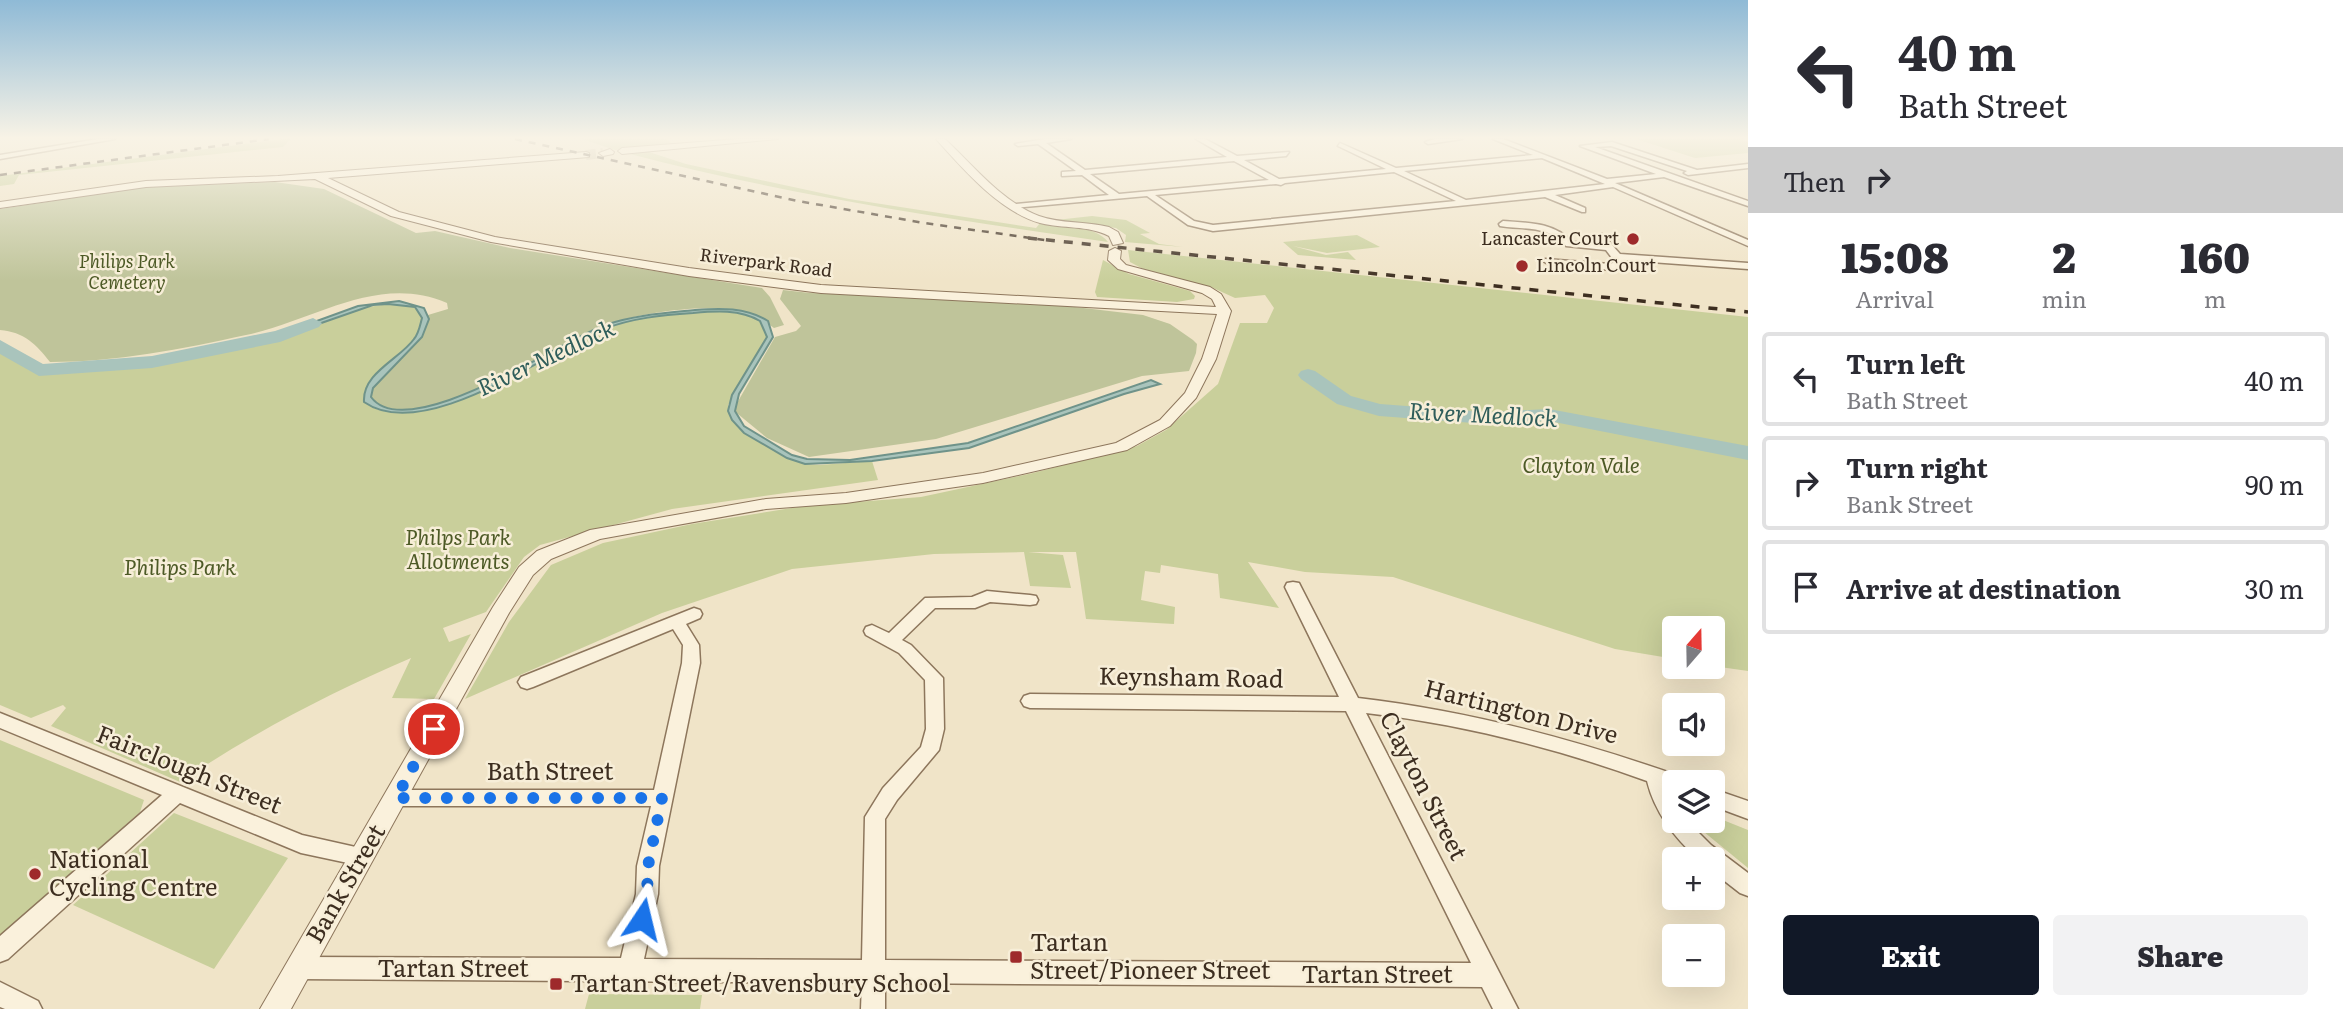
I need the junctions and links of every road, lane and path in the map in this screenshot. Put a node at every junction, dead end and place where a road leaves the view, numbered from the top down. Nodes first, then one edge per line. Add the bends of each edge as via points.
1 (131, 186) edge
2 (337, 186) edge
3 (993, 186) edge
4 (1102, 186) edge
5 (1247, 186) edge
6 (1430, 186) edge
7 (1593, 186) edge
8 (1617, 186) edge
9 (1698, 186) edge
10 (1548, 194) junction
11 (1150, 195) junction
12 (1118, 197) junction
13 (1464, 202) junction
14 (1748, 204) edge
15 (0, 205) edge
16 (1324, 205) dead end
17 (1015, 206) junction
18 (1583, 210) dead end
19 (1262, 211) dead end
20 (1342, 214) junction
21 (1279, 221) junction
22 (1503, 224) dead end
23 (1748, 243) edge
24 (1617, 257) junction
25 (1548, 261) dead end
26 (1748, 266) edge
27 (1225, 312) junction
28 (1293, 587) dead end
29 (1030, 600) dead end
30 (872, 631) dead end
31 (891, 641) junction
32 (527, 682) dead end
33 (1030, 701) dead end
34 (1352, 704) junction
35 (0, 720) edge
36 (1662, 778) edge
37 (177, 794) junction
38 (396, 798) junction
39 (662, 798) junction
40 (1725, 801) edge
41 (1748, 810) edge
42 (1685, 833) edge
43 (362, 857) junction
44 (1748, 886) edge
45 (0, 951) edge
46 (298, 968) junction
47 (630, 971) junction
48 (873, 972) junction
49 (1489, 975) junction
50 (0, 993) edge
51 (30, 1009) edge
52 (275, 1009) edge
53 (873, 1009) edge
54 (1506, 1009) edge

1 - 15 street
2 - 27 street, Riverpark Road via 395,214 466,233 729,278 821,289
3 - 17 street
4 - 12 street
5 - 11 street
6 - 13 street
7 - 10 street
8 - 23 street
9 - 14 street
10 - 13 street
10 - 18 street
11 - 12 street
11 - 21 street via 1201,226
12 - 17 street
13 - 20 street
16 - 20 street
17 - 27 street via 1038,219 1109,231 1117,237 1114,260 1122,267 1206,290
19 - 21 street
20 - 21 street
22 - 24 street via 1603,242
24 - 25 street via 1618,266 1611,267
24 - 26 street
27 - 38 street, Bank Street via 1191,395 1165,423 1121,447 983,478 629,526 554,550 526,570
28 - 34 street, Clayton Street
29 - 31 street via 987,596 975,603 931,601
30 - 31 street
31 - 48 street via 934,678 935,729 930,750 875,817
32 - 39 street via 685,617 691,663
33 - 34 street, Keynsham Road
34 - 36 street, Hartington Drive via 1503,730
34 - 49 street, Clayton Street
35 - 37 street, Fairclough Street
37 - 43 street, Fairclough Street via 301,844
37 - 45 street
38 - 39 street, Bath Street
38 - 43 street, Bank Street
39 - 47 street
40 - 41 street
42 - 44 street
43 - 46 street, Bank Street
46 - 47 street, Tartan Street
46 - 52 street, Bank Street
47 - 48 street, Tartan Street
48 - 49 street, Tartan Street
48 - 53 street
49 - 54 street, Clayton Street
50 - 51 street

